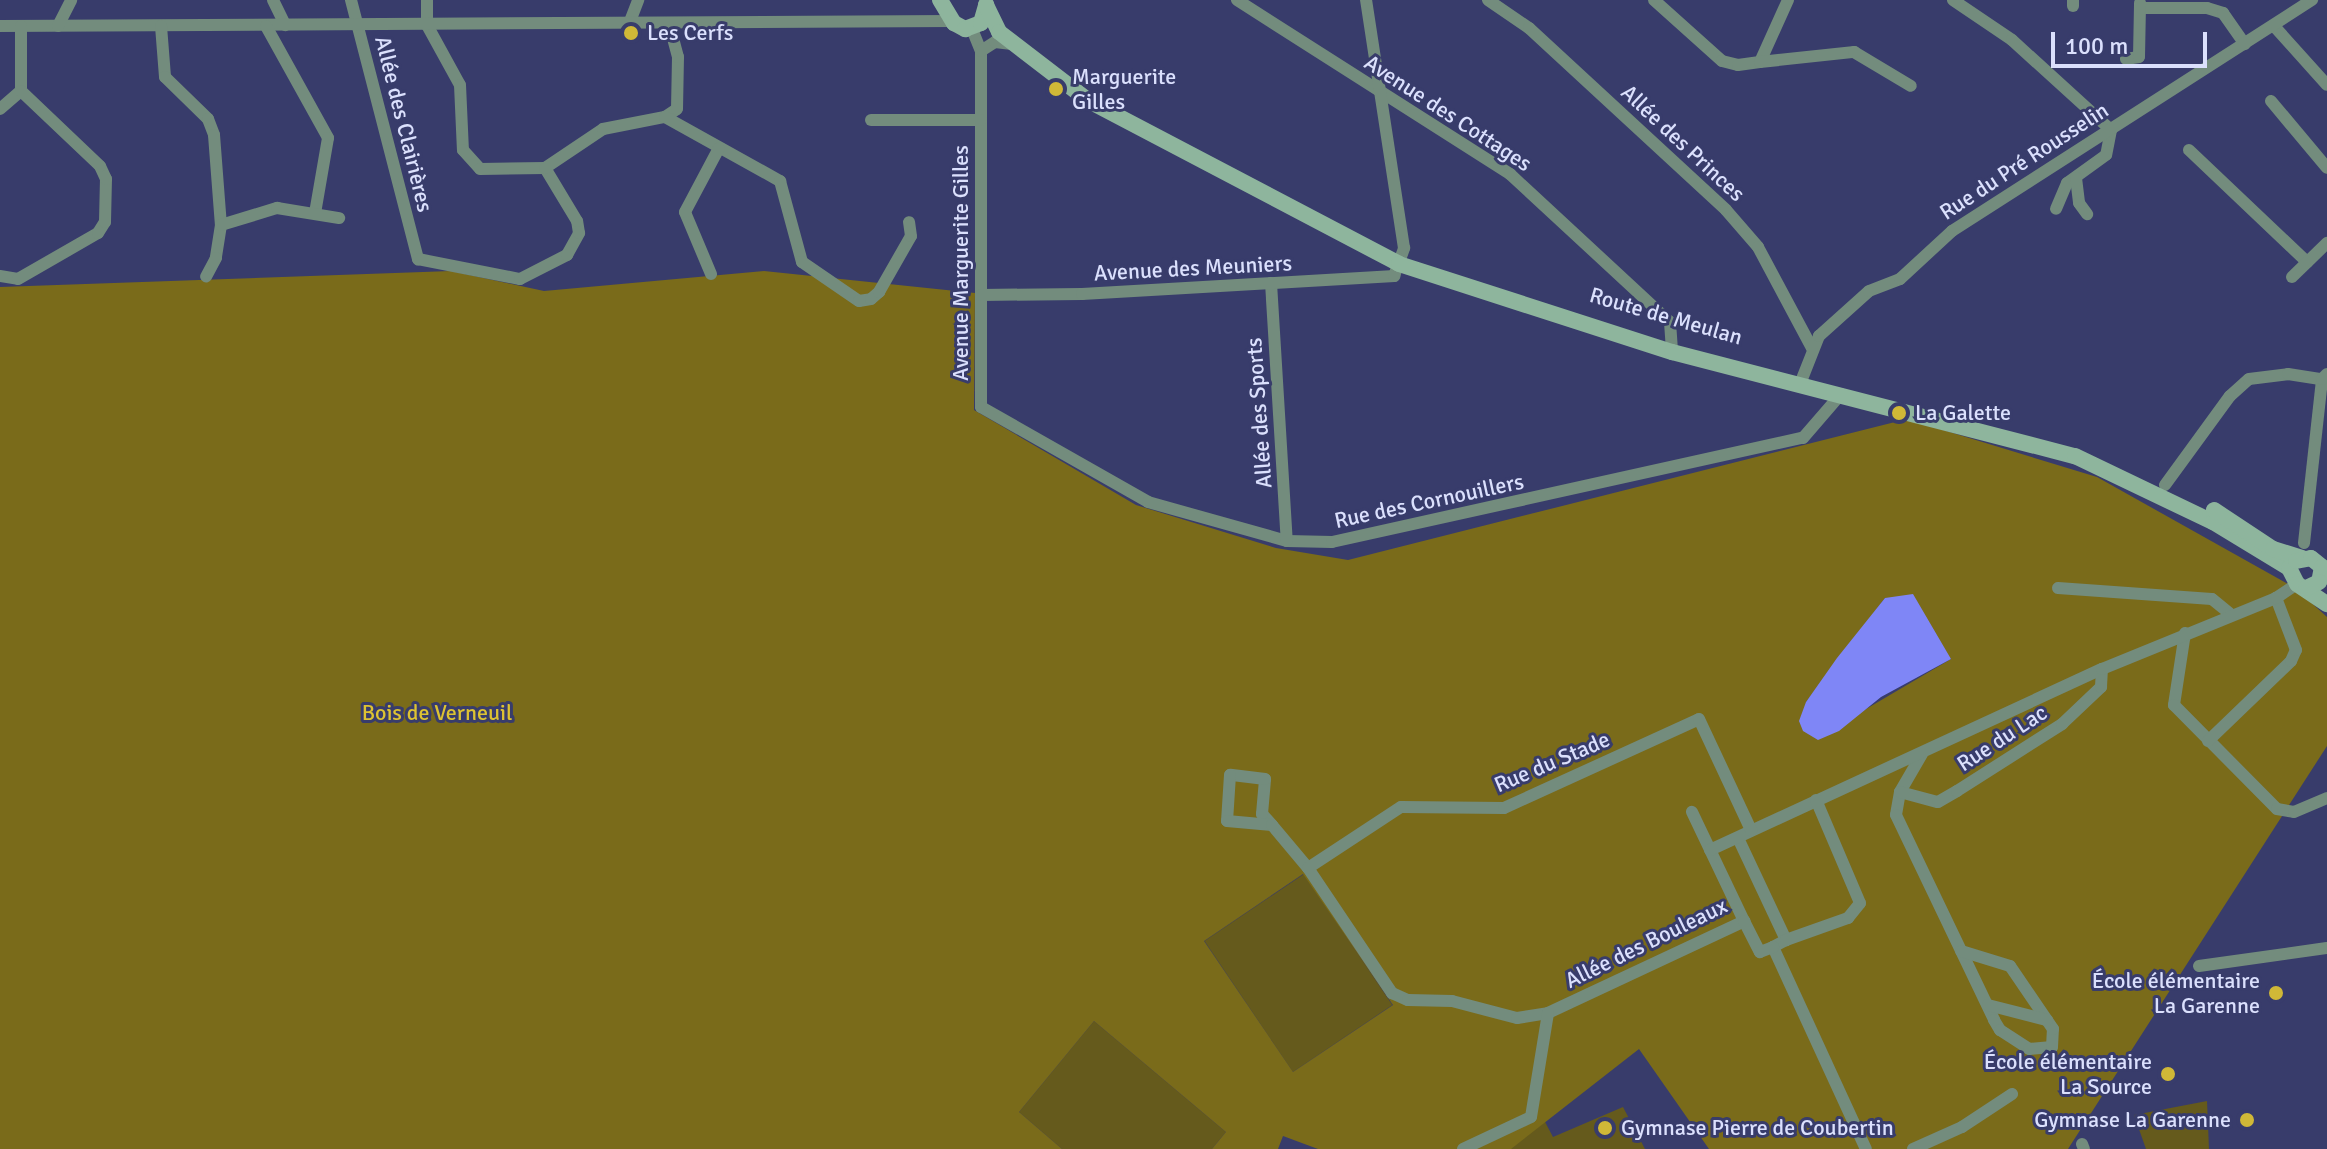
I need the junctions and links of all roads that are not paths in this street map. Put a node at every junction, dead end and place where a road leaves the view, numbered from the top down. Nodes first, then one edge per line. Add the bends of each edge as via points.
1 (71, 0) edge
2 (273, 0) edge
3 (351, 0) edge
4 (427, 0) edge
5 (638, 0) edge
6 (1237, 0) edge
7 (1366, 0) edge
8 (1654, 0) edge
9 (1788, 0) edge
10 (1953, 0) edge
11 (2312, 0) edge
12 (1492, 1) edge
13 (985, 2) edge
14 (2140, 4) edge
15 (2160, 4) edge
16 (948, 9) edge
17 (629, 24) junction
18 (669, 24) junction
19 (285, 25) junction
20 (358, 25) junction
21 (427, 25) junction
22 (0, 26) edge
23 (21, 26) junction
24 (58, 26) junction
25 (161, 26) junction
26 (266, 26) junction
27 (2274, 26) junction
28 (974, 28) junction
29 (999, 32) junction
30 (1012, 44) junction
31 (2245, 44) junction
32 (981, 51) junction
33 (2126, 59) dead end
34 (1760, 62) junction
35 (2324, 76) edge
36 (1911, 86) dead end
37 (21, 91) junction
38 (1380, 91) junction
39 (2271, 101) dead end
40 (0, 109) edge
41 (665, 117) junction
42 (871, 120) dead end
43 (981, 120) junction
44 (2111, 130) junction
45 (719, 148) junction
46 (2189, 150) dead end
47 (545, 168) junction
48 (2327, 168) edge
49 (2076, 178) junction
50 (2056, 209) dead end
51 (315, 213) junction
52 (2087, 214) dead end
53 (339, 218) dead end
54 (909, 222) dead end
55 (221, 225) junction
56 (2327, 243) edge
57 (1400, 260) junction
58 (2307, 262) junction
59 (711, 274) dead end
60 (0, 276) edge
61 (206, 277) dead end
62 (2292, 277) dead end
63 (1271, 283) junction
64 (981, 295) junction
65 (1673, 348) junction
66 (1812, 348) junction
67 (2325, 378) edge
68 (1801, 380) junction
69 (1841, 394) junction
70 (981, 407) joint
71 (2165, 485) junction
72 (1287, 541) junction
73 (2305, 553) junction
74 (2325, 569) edge
75 (2298, 582) junction
76 (2058, 588) dead end
77 (2327, 593) edge
78 (2276, 598) junction
79 (2327, 604) edge
80 (2229, 613) junction
81 (2185, 633) junction
82 (2102, 669) junction
83 (2208, 741) junction
84 (1924, 751) junction
85 (1900, 792) junction
86 (2327, 798) edge
87 (1816, 800) junction
88 (1692, 812) dead end
89 (1272, 825) junction
90 (1751, 830) junction
91 (1738, 838) junction
92 (1710, 850) junction
93 (1308, 868) junction
94 (1744, 921) junction
95 (1786, 940) junction
96 (1773, 947) junction
97 (2327, 948) edge
98 (1961, 951) junction
99 (2199, 966) dead end
100 (1988, 1005) junction
101 (1548, 1013) junction
102 (2047, 1020) junction
103 (2012, 1094) dead end
104 (1463, 1149) edge
105 (1866, 1149) edge
106 (1913, 1149) edge

1 - 24 street
2 - 19 street
3 - 20 street, Allée des Clairières
4 - 21 street
5 - 17 street
6 - 38 street, Avenue des Cottages
7 - 38 street
8 - 34 street via 1722,61
9 - 34 street
10 - 44 street via 2012,40
11 - 27 street, Rue du Pré Rousselin
12 - 66 street, Allée des Princes via 1529,28 1726,210 1758,247
13 - 28 main road via 985,17
13 - 29 main road, Route de Meulan
14 - 15 street
14 - 33 street via 2139,57
15 - 31 street via 2223,13
16 - 18 street
16 - 28 main road
17 - 18 street
17 - 21 street
18 - 41 street via 679,78 677,109
19 - 20 street
19 - 26 street
20 - 21 street
20 - 47 street, Allée des Clairières via 418,259 520,279 567,255 579,233 577,221
21 - 47 street via 460,85 461,140 471,163 480,169
22 - 23 street
23 - 24 street
23 - 37 street
24 - 25 street
25 - 26 street
25 - 55 street via 165,77 208,119 214,135
26 - 51 street via 328,138
27 - 31 street, Rue du Pré Rousselin
27 - 35 street
28 - 29 main road
28 - 32 street, Avenue Marguerite Gilles
29 - 30 main road, Route de Meulan
30 - 32 street via 995,42
30 - 57 main road, Route de Meulan via 1120,110
31 - 44 street, Rue du Pré Rousselin
32 - 43 street, Avenue Marguerite Gilles
34 - 36 street via 1854,52
37 - 40 street
37 - 60 street via 100,166 106,179 105,222 98,233 18,279
38 - 57 street
38 - 65 street, Avenue des Cottages via 1510,174 1664,316 1673,328
39 - 48 street
41 - 45 street
41 - 47 street via 603,129
42 - 43 street, Avenue Marguerite Gilles
43 - 64 street, Avenue Marguerite Gilles
44 - 49 street via 2106,155
44 - 66 street, Rue du Pré Rousselin via 1928,247 1900,279 1869,291 1846,309
45 - 54 street via 780,181 802,262 859,301 879,292 911,236
45 - 59 street via 685,212
46 - 58 street
49 - 50 street via 2067,183
49 - 52 street via 2079,203
51 - 53 street
51 - 55 street via 277,208
55 - 61 street via 216,258
56 - 58 street
57 - 63 street, Avenue des Meuniers via 1394,276
57 - 65 main road, Route de Meulan
58 - 62 street
63 - 64 street, Avenue des Meuniers
63 - 72 street, Allée des Sports
64 - 70 street, Avenue Marguerite Gilles
65 - 68 main road, Route de Meulan
66 - 68 street
67 - 71 street via 2269,374 2241,385
67 - 73 street
68 - 69 main road, Route de Meulan
68 - 71 main road, Route de Meulan via 2075,447
69 - 72 street, Rue des Cornouillers via 1803,438 1375,536
69 - 75 main road, Route de Meulan via 2099,466 2188,508
70 - 72 street, Rue des Cornouillers via 1148,502
71 - 73 main road, Route de Meulan via 2273,549
73 - 74 main road
73 - 75 main road
74 - 75 main road via 2316,585
74 - 77 main road
75 - 78 street
75 - 79 main road, Route de Meulan
76 - 80 street via 2212,599
78 - 80 street
78 - 83 street via 2296,650 2291,661
80 - 81 street
81 - 82 street
81 - 83 street via 2174,705
82 - 84 street
82 - 85 street, Rue du Lac via 2101,687 2062,724 1948,797 1918,800
83 - 86 street via 2277,809 2294,812
84 - 85 street
84 - 87 street
85 - 98 street via 1896,815
87 - 90 street
87 - 95 street via 1860,903 1848,918
88 - 92 street, Allée des Bouleaux
89 - 89 street via 1227,821 1230,775 1265,779 1262,814
89 - 93 street
90 - 91 street
90 - 93 street, Rue du Stade via 1699,719 1504,808 1401,807
91 - 92 street
91 - 95 street
92 - 94 street, Allée des Bouleaux
93 - 101 street via 1392,993 1517,1018
94 - 96 street via 1760,952
94 - 101 street, Allée des Bouleaux
95 - 96 street
96 - 105 street
97 - 99 street
98 - 100 street
98 - 102 street via 2010,966
100 - 102 street
100 - 102 street via 2000,1030 2029,1049 2052,1047 2056,1039
101 - 104 street via 1531,1117
103 - 106 street via 1962,1127

